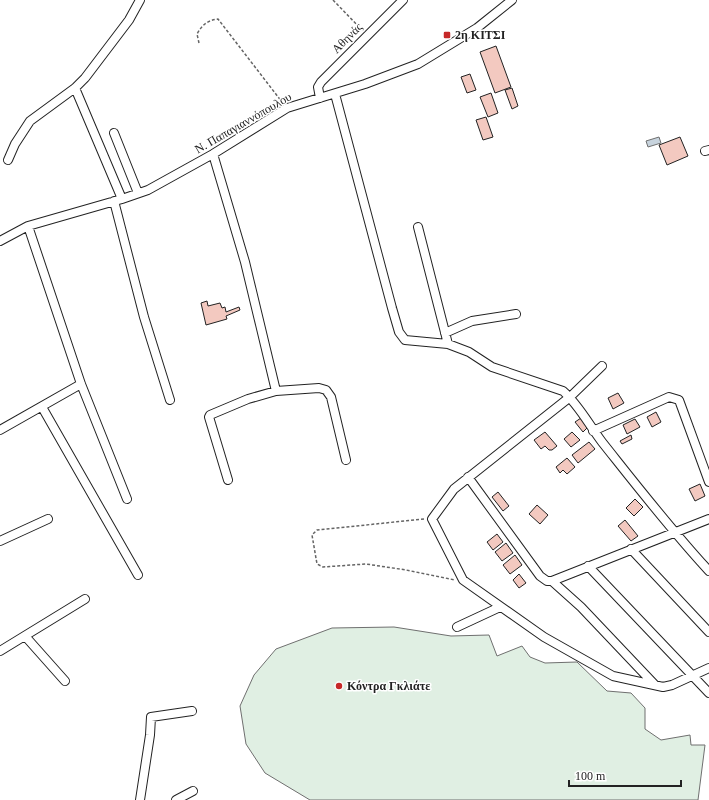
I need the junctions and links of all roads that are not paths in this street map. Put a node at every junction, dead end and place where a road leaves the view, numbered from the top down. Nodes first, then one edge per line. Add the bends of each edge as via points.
1 (140, 0) edge
2 (404, 0) edge
3 (512, 0) edge
4 (74, 88) junction
5 (336, 94) junction
6 (320, 98) junction
7 (114, 133) dead end
8 (213, 154) junction
9 (8, 160) dead end
10 (138, 193) junction
11 (118, 200) junction
12 (28, 226) junction
13 (418, 227) dead end
14 (0, 241) edge
15 (516, 314) dead end
16 (445, 333) junction
17 (448, 344) junction
18 (602, 366) dead end
19 (81, 384) junction
20 (276, 391) junction
21 (570, 397) junction
22 (170, 400) dead end
23 (42, 407) junction
24 (0, 430) edge
25 (593, 430) junction
26 (346, 460) dead end
27 (468, 477) junction
28 (228, 480) dead end
29 (709, 482) edge
30 (127, 499) dead end
31 (709, 518) edge
32 (48, 519) dead end
33 (673, 532) junction
34 (0, 541) edge
35 (631, 549) junction
36 (588, 566) junction
37 (709, 571) edge
38 (138, 575) dead end
39 (552, 581) junction
40 (85, 599) dead end
41 (500, 607) junction
42 (457, 627) dead end
43 (709, 632) edge
44 (25, 636) junction
45 (0, 651) edge
46 (709, 668) edge
47 (693, 675) junction
48 (65, 681) dead end
49 (655, 685) junction
50 (709, 693) edge
51 (192, 711) dead end
52 (194, 792) dead end
53 (140, 800) edge
54 (176, 800) edge

1 - 4 street via 130,20 85,78
2 - 6 street, Αθηνάς via 321,82 318,87
3 - 5 street, Ν. Παπαγιαννόπουλου via 477,28 418,64
4 - 9 street via 30,121
4 - 11 street
5 - 6 street, Ν. Παπαγιαννόπουλου
5 - 17 street via 399,332 405,340
6 - 8 street, Ν. Παπαγιαννόπουλου via 287,108
7 - 10 street
8 - 10 street, Ν. Παπαγιαννόπουλου
8 - 20 street via 245,262
10 - 11 street, Ν. Παπαγιαννόπουλου
11 - 12 street, Ν. Παπαγιαννόπουλου
11 - 22 street via 144,317
12 - 14 street, Ν. Παπαγιαννόπουλου
12 - 19 street
13 - 16 street
15 - 16 street via 472,321
16 - 17 street
17 - 21 street via 469,352 492,367 563,391
18 - 21 street
19 - 23 street
19 - 30 street
20 - 26 street via 319,388 326,390 331,397
20 - 28 street via 248,399 210,415
21 - 25 street
21 - 27 street
23 - 24 street
23 - 38 street
25 - 29 street via 669,397 679,400
25 - 33 street
27 - 39 street via 540,576
27 - 41 street via 454,489 432,519 463,580
31 - 33 street
32 - 34 street
33 - 35 street
33 - 37 street
35 - 36 street
35 - 43 street
36 - 39 street
36 - 47 street
39 - 49 street
40 - 44 street
41 - 42 street
41 - 49 street via 544,637 613,676
44 - 45 street
44 - 48 street
46 - 47 street
47 - 49 street via 672,685
47 - 50 street
51 - 53 street via 151,717
52 - 54 street

